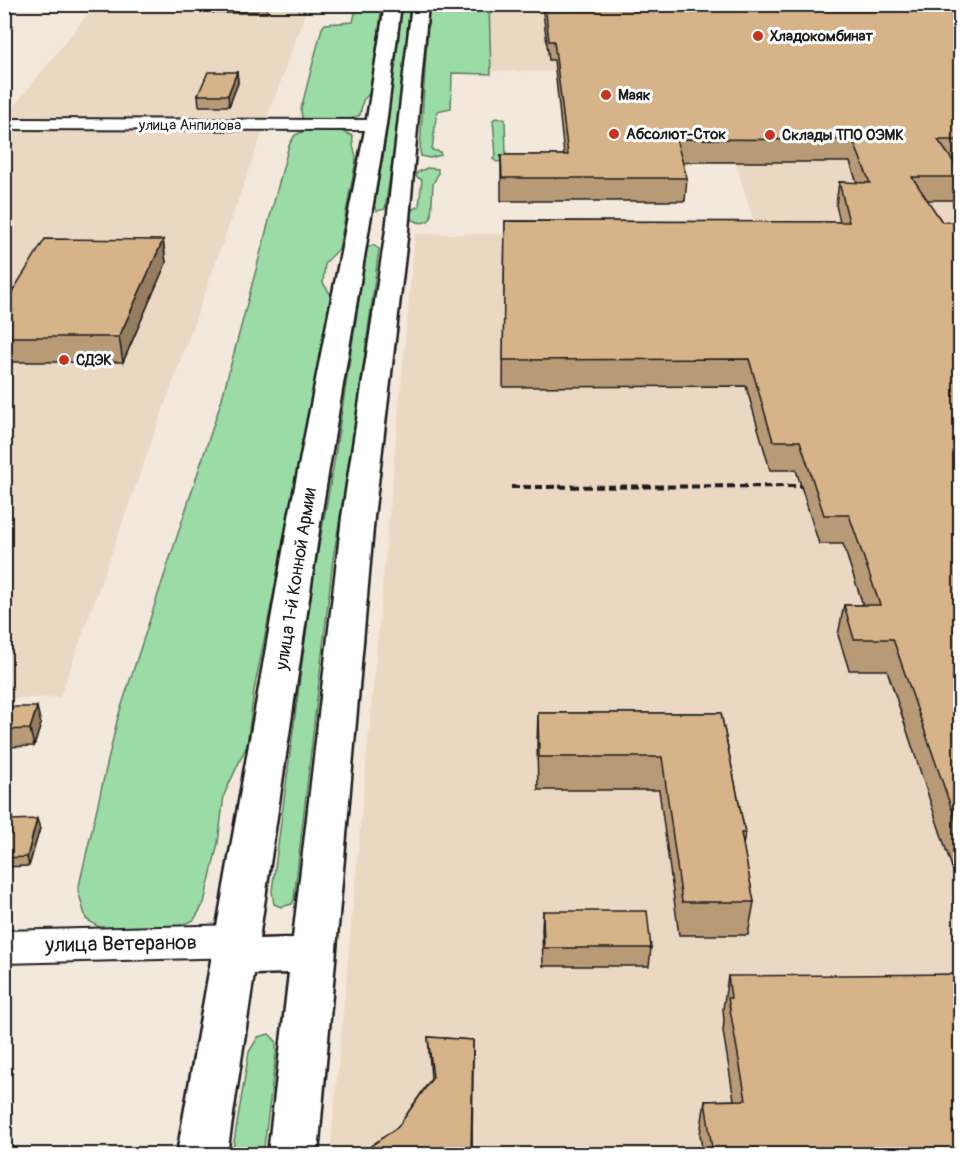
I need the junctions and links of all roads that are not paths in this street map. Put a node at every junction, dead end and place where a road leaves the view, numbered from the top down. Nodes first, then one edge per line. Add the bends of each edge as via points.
1 (393, 4) edge
2 (420, 4) edge
3 (4, 124) edge
4 (376, 125) junction
5 (357, 230) junction
6 (397, 230) junction
7 (4, 946) edge
8 (237, 949) junction
9 (314, 955) junction
10 (202, 1155) edge
11 (293, 1155) edge

1 - 4 main road, улица 1-й Конной Армии
2 - 6 main road
3 - 4 street, улица Анпилова
4 - 5 main road, улица 1-й Конной Армии
5 - 6 main road
5 - 8 main road, улица 1-й Конной Армии via 305,517
6 - 9 main road via 358,517
7 - 8 street, улица Ветеранов
8 - 9 main road
8 - 10 main road, улица 1-й Конной Армии
9 - 11 main road

